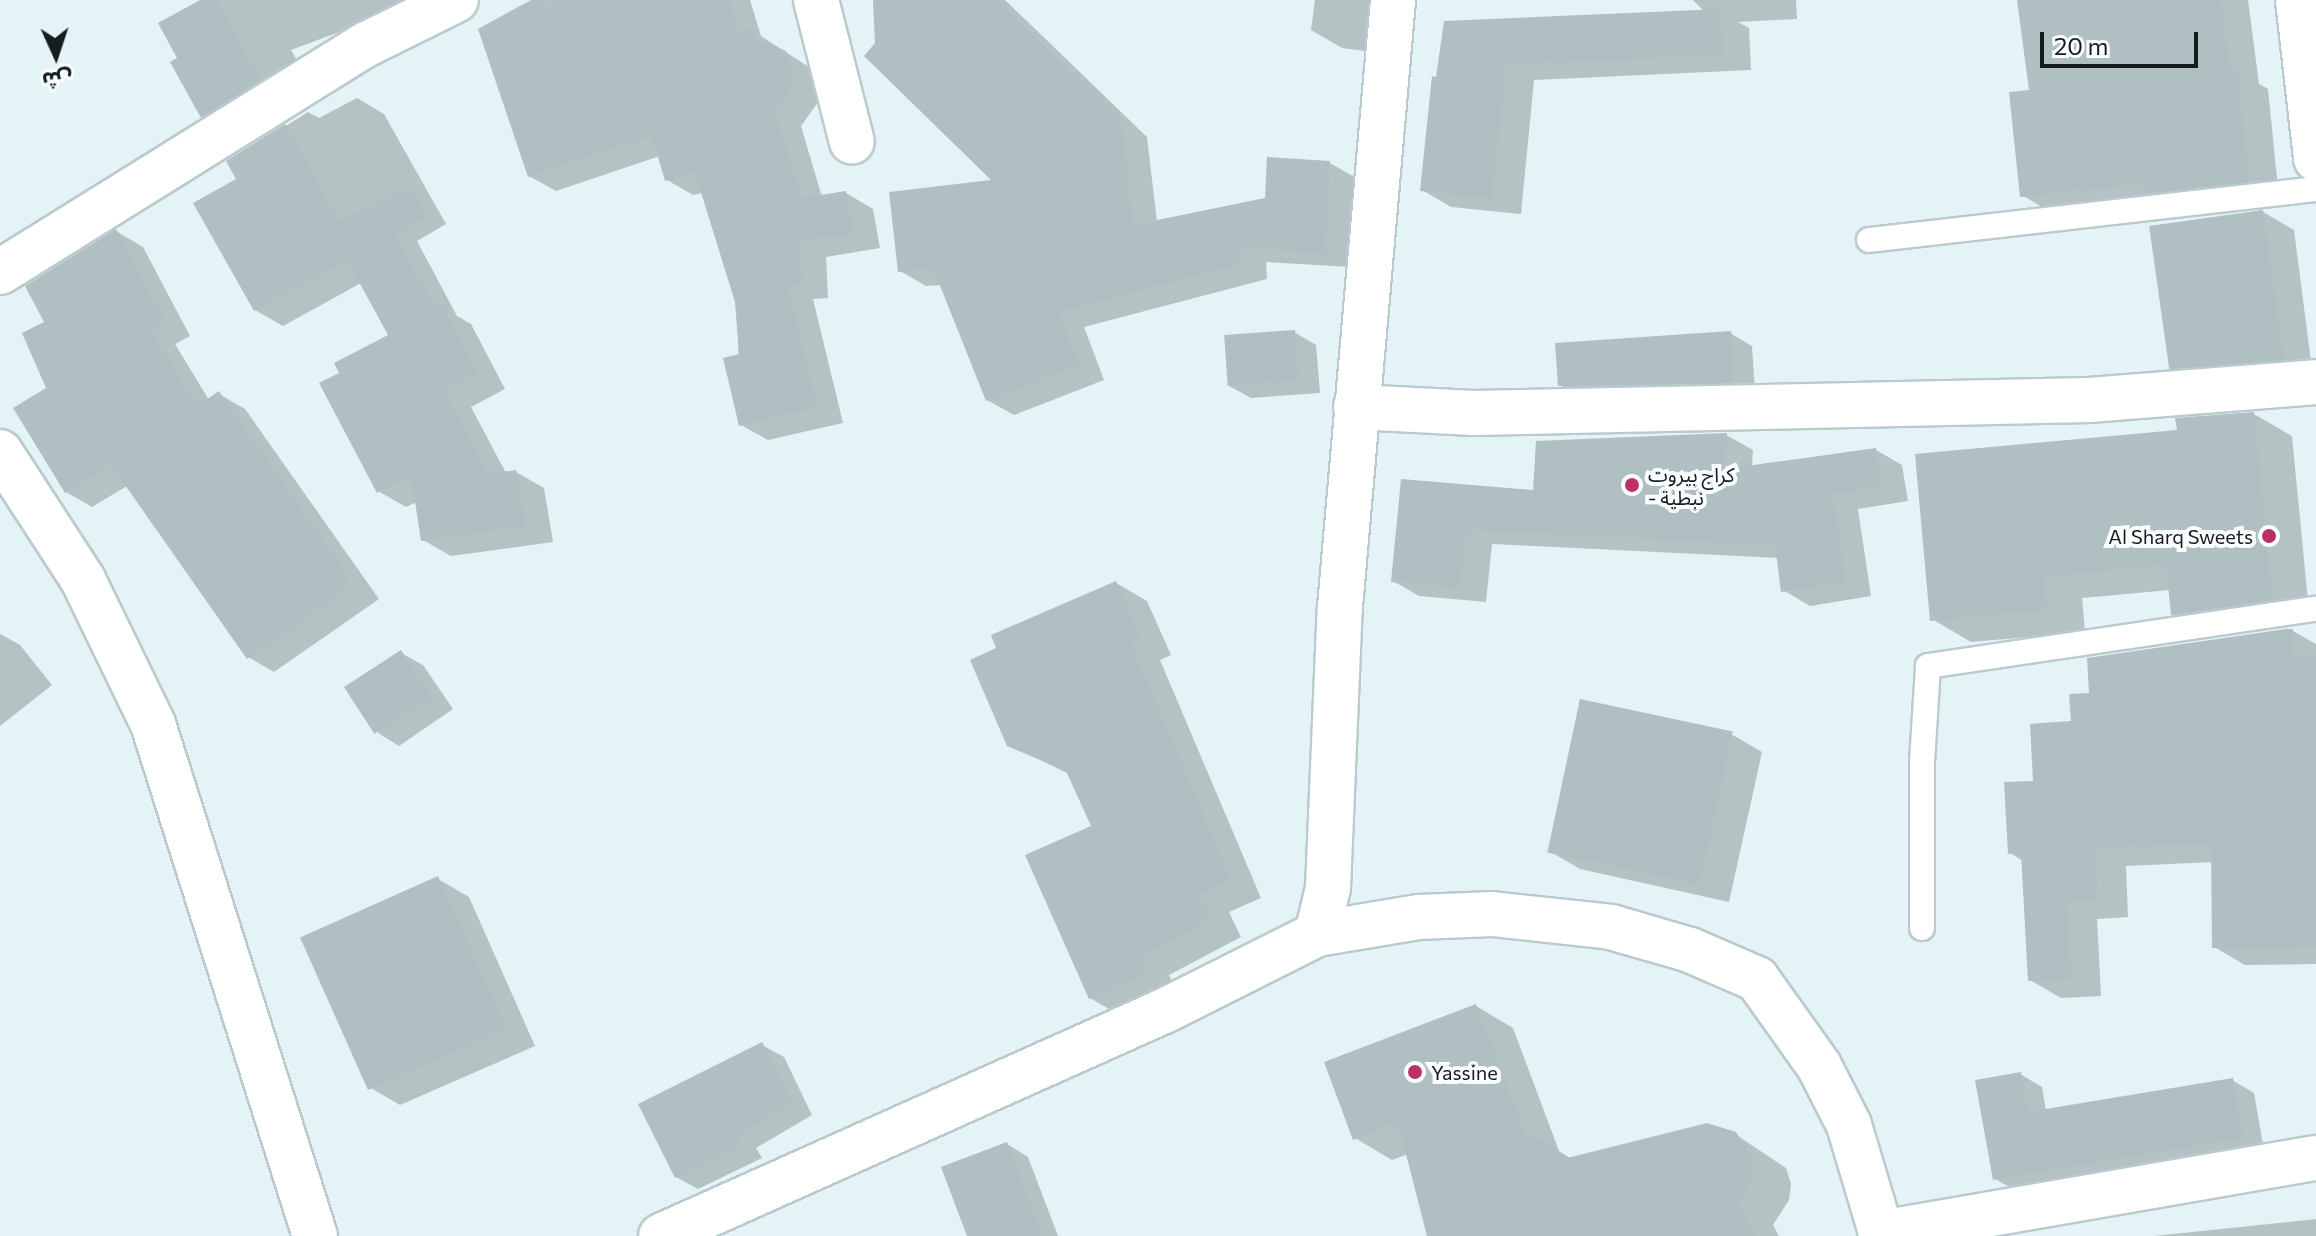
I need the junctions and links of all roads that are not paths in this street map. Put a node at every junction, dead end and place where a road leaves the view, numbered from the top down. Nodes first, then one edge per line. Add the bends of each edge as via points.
1 (456, 0) edge
2 (816, 0) edge
3 (1393, 0) edge
4 (2298, 0) edge
5 (852, 142) dead end
6 (2316, 159) edge
7 (2316, 189) edge
8 (1869, 240) dead end
9 (0, 272) edge
10 (2316, 382) edge
11 (1356, 407) junction
12 (0, 452) edge
13 (2316, 609) edge
14 (1922, 928) dead end
15 (1317, 934) junction
16 (2316, 1158) edge
17 (1882, 1234) edge
18 (315, 1236) edge
19 (661, 1236) edge

1 - 9 street via 367,44
2 - 5 street
3 - 11 street
4 - 6 street
7 - 8 lane
10 - 11 street via 2089,400 1474,413
11 - 15 street via 1328,888
12 - 18 street via 83,580 153,724
13 - 14 lane via 1928,666
15 - 17 street via 1419,917 1492,914 1611,927 1690,950 1757,979 1819,1066 1849,1125
15 - 19 street via 1166,1010
16 - 17 street

